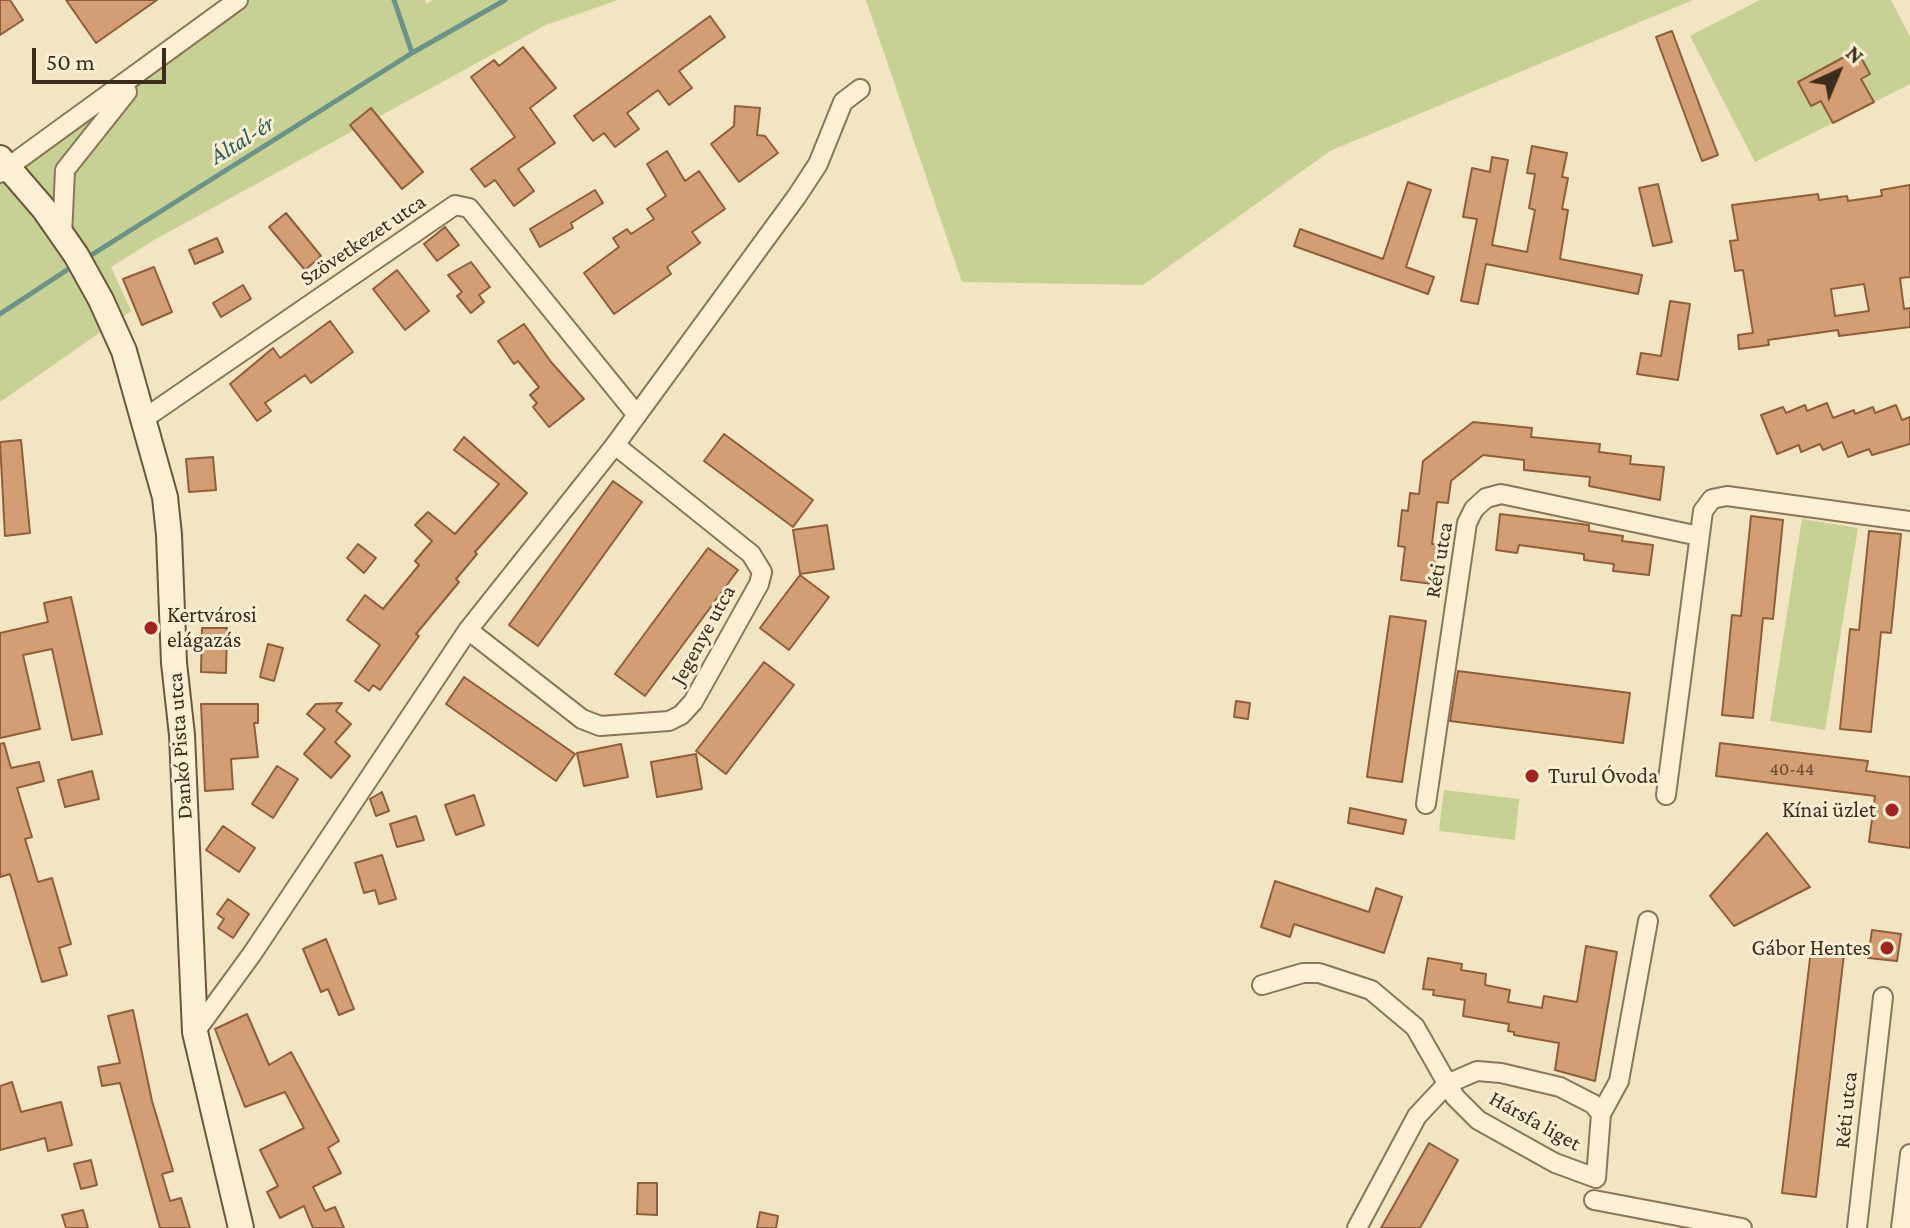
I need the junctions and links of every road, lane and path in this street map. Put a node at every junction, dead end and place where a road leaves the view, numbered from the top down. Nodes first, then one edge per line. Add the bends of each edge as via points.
1 (238, 0) edge
2 (145, 70) junction
3 (860, 89) dead end
4 (4, 166) edge
5 (75, 255) junction
6 (637, 415) junction
7 (145, 418) junction
8 (615, 445) junction
9 (1910, 521) edge
10 (1699, 536) junction
11 (468, 630) junction
12 (1666, 795) dead end
13 (1426, 804) dead end
14 (1648, 921) dead end
15 (1262, 985) dead end
16 (1883, 997) dead end
17 (195, 1032) junction
18 (1447, 1084) junction
19 (1601, 1114) junction
20 (1910, 1154) edge
21 (1594, 1200) dead end
22 (241, 1228) edge
23 (1357, 1228) edge
24 (1742, 1228) edge
25 (1857, 1228) edge
26 (1901, 1228) edge

1 - 2 street
2 - 4 street
2 - 5 street via 65,170
3 - 6 street via 843,102 818,164 797,196
4 - 5 street, Dankó Pista utca
5 - 7 street, Dankó Pista utca via 124,351
6 - 7 street, Szövetkezet utca via 469,208 455,205
6 - 8 street
7 - 17 street, Dankó Pista utca via 169,535
8 - 11 street
8 - 11 street, Jegenye utca via 751,554 762,572 693,702 669,721 600,726 582,719
9 - 10 street via 1727,496 1712,499 1703,511
10 - 12 street
10 - 13 street, Réti utca via 1501,494 1474,509 1467,523
11 - 17 street
14 - 19 street, Hársfa liget via 1619,1081
15 - 18 street, Hársfa liget via 1319,973 1371,990 1415,1027
16 - 25 street, Réti utca
17 - 22 street, Dankó Pista utca
18 - 19 street, Hársfa liget via 1477,1071 1501,1073 1560,1087
18 - 19 street, Hársfa liget via 1487,1125 1555,1163 1596,1178
18 - 23 street, Hársfa liget via 1417,1116
20 - 26 street
21 - 24 street

